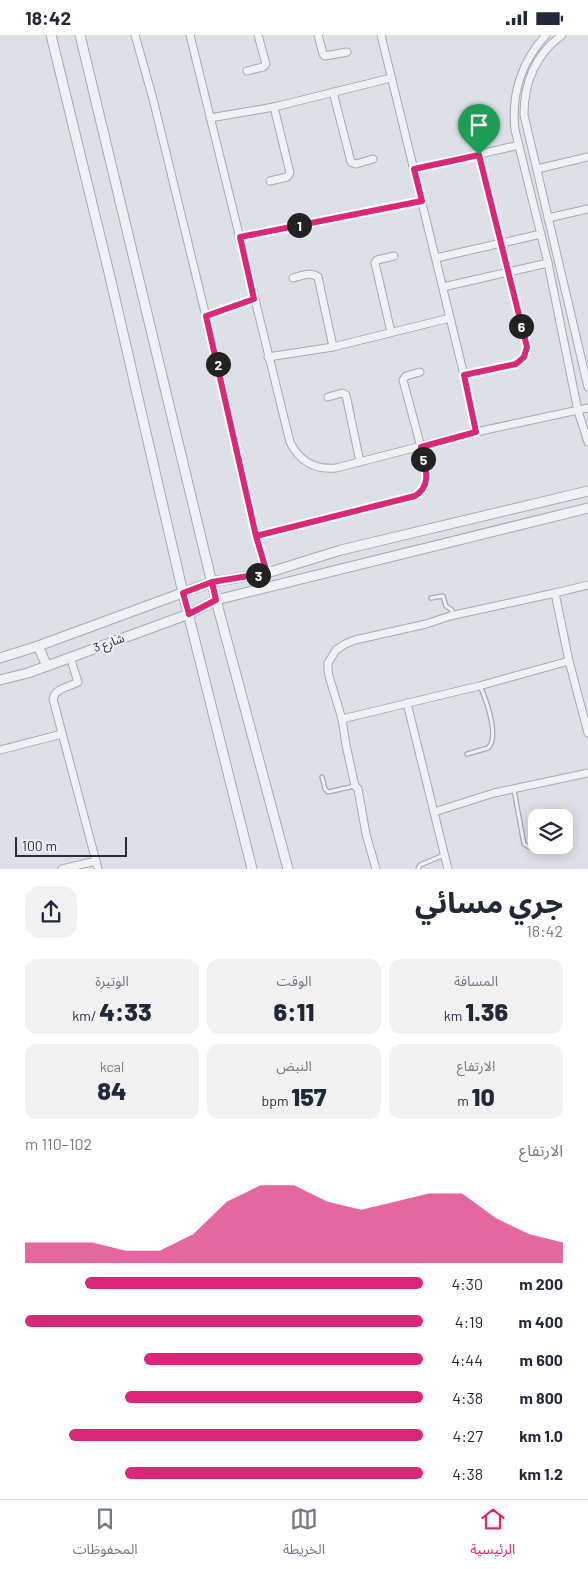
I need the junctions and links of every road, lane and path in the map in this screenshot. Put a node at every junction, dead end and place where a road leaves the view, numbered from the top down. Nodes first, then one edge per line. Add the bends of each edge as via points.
1 (51, 35) edge
2 (80, 35) edge
3 (135, 35) edge
4 (190, 35) edge
5 (258, 35) edge
6 (318, 35) edge
7 (381, 35) edge
8 (546, 35) edge
9 (562, 35) edge
10 (347, 51) dead end
11 (247, 71) dead end
12 (391, 78) junction
13 (333, 92) junction
14 (274, 107) junction
15 (210, 118) junction
16 (518, 145) junction
17 (479, 155) junction
18 (588, 157) edge
19 (373, 159) dead end
20 (414, 169) junction
21 (536, 169) junction
22 (270, 181) dead end
23 (422, 201) junction
24 (588, 209) edge
25 (548, 218) junction
26 (540, 234) junction
27 (240, 237) junction
28 (501, 243) junction
29 (394, 256) dead end
30 (436, 258) junction
31 (548, 263) junction
32 (508, 272) junction
33 (293, 278) dead end
34 (443, 287) junction
35 (254, 299) junction
36 (206, 316) junction
37 (450, 318) junction
38 (391, 332) junction
39 (333, 347) junction
40 (268, 357) junction
41 (420, 373) dead end
42 (464, 375) junction
43 (588, 387) edge
44 (328, 397) dead end
45 (588, 408) edge
46 (578, 411) junction
47 (476, 432) junction
48 (588, 442) edge
49 (421, 447) junction
50 (360, 462) junction
51 (588, 491) edge
52 (588, 508) edge
53 (256, 536) junction
54 (267, 573) junction
55 (212, 582) junction
56 (588, 585) edge
57 (183, 593) junction
58 (556, 593) junction
59 (431, 598) dead end
60 (216, 600) junction
61 (189, 614) junction
62 (450, 616) junction
63 (38, 646) junction
64 (70, 657) junction
65 (0, 658) edge
66 (569, 661) junction
67 (47, 666) junction
68 (0, 680) edge
69 (479, 686) junction
70 (407, 703) junction
71 (342, 719) junction
72 (588, 731) edge
73 (62, 734) junction
74 (0, 750) edge
75 (467, 754) dead end
76 (588, 773) edge
77 (322, 777) dead end
78 (355, 786) junction
79 (514, 789) junction
80 (434, 812) junction
81 (528, 846) edge
82 (444, 855) junction
83 (96, 861) junction
84 (62, 869) edge
85 (98, 869) edge
86 (252, 869) edge
87 (288, 869) edge
88 (376, 869) edge
89 (418, 869) edge
90 (448, 869) edge

1 - 57 street
2 - 55 street
3 - 36 street
4 - 15 street
5 - 11 street via 266,64
6 - 10 street via 325,56
7 - 12 street
8 - 16 street via 525,65 517,89 513,112
9 - 21 street via 538,60 526,86 524,115
12 - 13 street
12 - 20 street
13 - 14 street
13 - 19 street via 351,162 356,164
14 - 15 street
14 - 22 street via 290,173 287,177
15 - 27 street
16 - 17 street
16 - 26 street
17 - 20 street
17 - 28 street
18 - 21 street
20 - 23 street
21 - 25 street
23 - 27 street
23 - 30 street
24 - 25 street
25 - 43 street
26 - 28 street
26 - 31 street
27 - 35 street
28 - 30 street
28 - 32 street
29 - 38 street via 375,263
30 - 34 street
31 - 32 street
31 - 46 street
32 - 34 street
32 - 42 street via 527,347 524,357 516,364
33 - 39 street via 311,274 318,277
34 - 37 street
35 - 36 street
35 - 40 street
36 - 53 street
37 - 38 street
37 - 42 street
38 - 39 street
39 - 40 street
40 - 50 street via 290,442 298,456 312,465 328,469
41 - 49 street via 406,376 404,380
42 - 47 street
44 - 50 street via 346,395
45 - 46 street
46 - 47 street
46 - 48 street
47 - 49 street
49 - 50 street
49 - 53 street via 427,477 424,488 415,496
51 - 54 street, شارع 3 via 341,550
52 - 60 street, شارع 3
53 - 54 street
54 - 55 street, شارع 3
55 - 57 street, شارع 3
55 - 60 street
56 - 58 street
57 - 61 street
57 - 63 street, شارع 3
58 - 62 street
58 - 66 street
59 - 62 lane via 442,596 446,606 452,610
60 - 61 street, شارع 3
60 - 87 street
61 - 64 street, شارع 3
61 - 86 street
62 - 71 street via 355,640 336,650 328,669
63 - 65 street, شارع 3
63 - 67 street
64 - 67 street, شارع 3
64 - 73 street via 78,682 56,692 53,699
66 - 69 street
66 - 72 street
67 - 68 street, شارع 3
69 - 70 street
69 - 75 lane via 492,726 492,743 488,748
70 - 71 street
70 - 80 street
71 - 78 street
73 - 74 street
73 - 83 street
76 - 79 street
77 - 78 lane via 328,792
78 - 88 street
79 - 80 street
79 - 81 lane via 524,844
80 - 82 street
82 - 89 lane via 420,865
82 - 90 street
83 - 84 street
83 - 85 street

